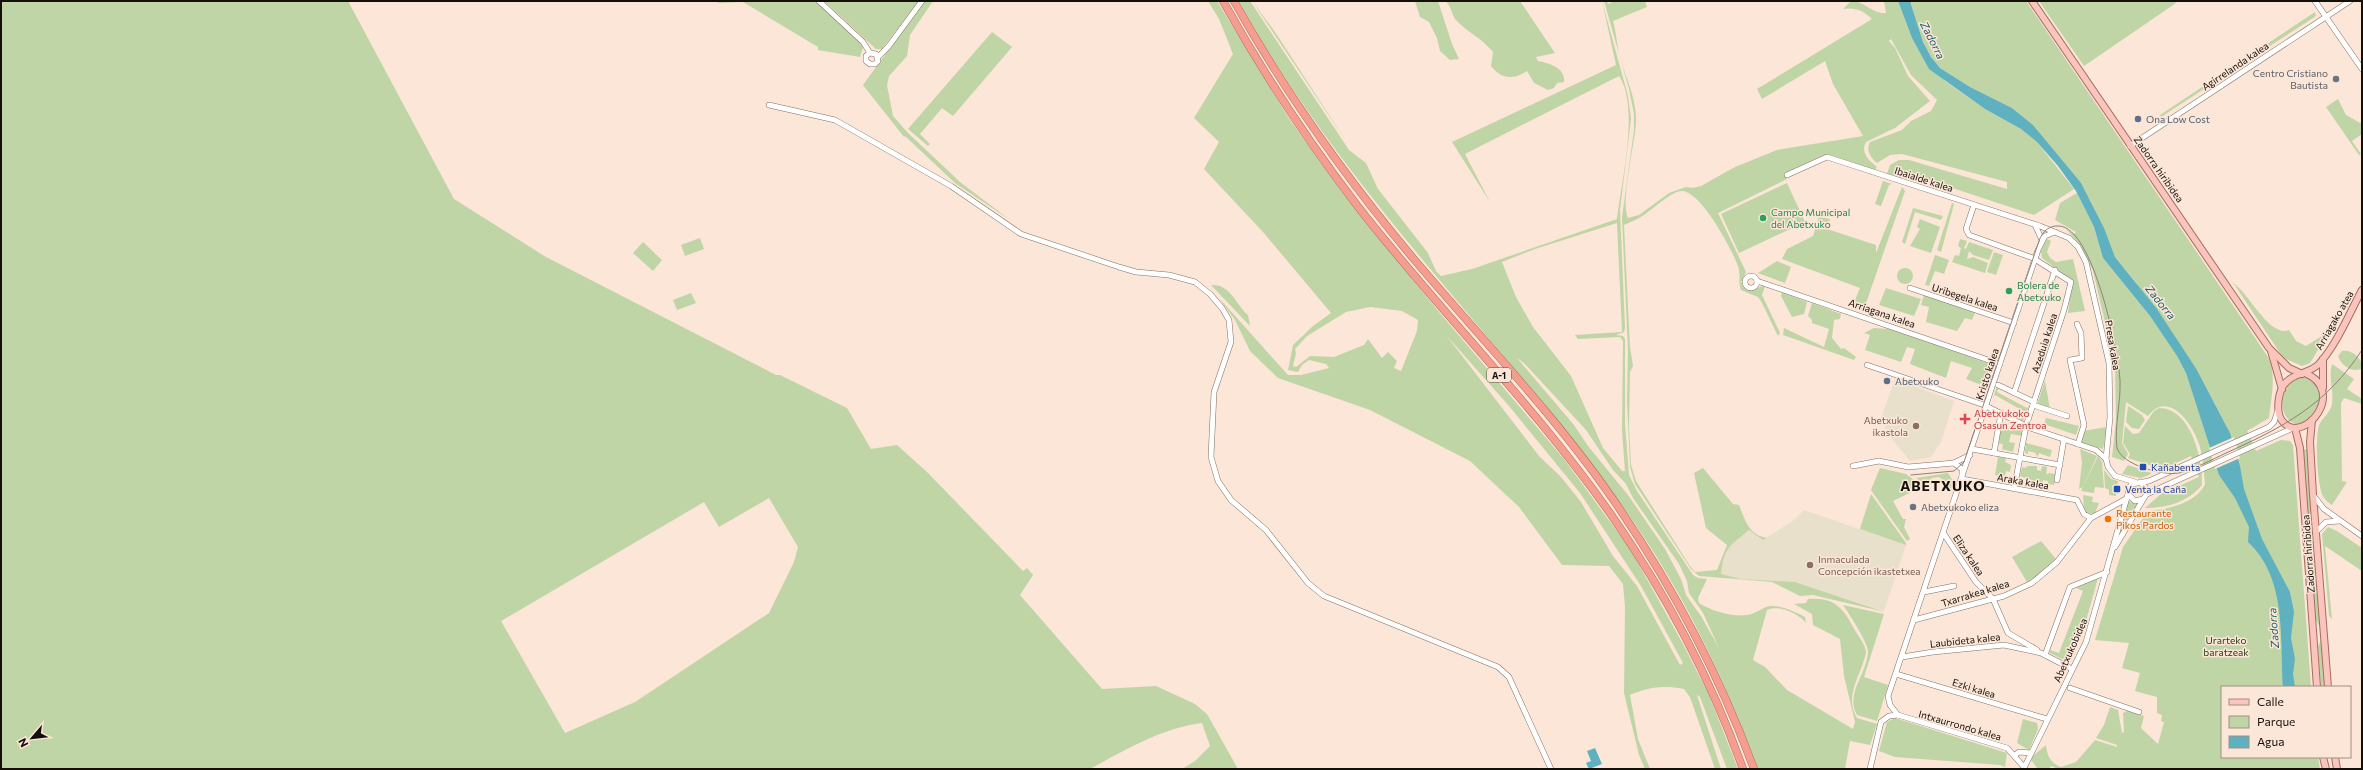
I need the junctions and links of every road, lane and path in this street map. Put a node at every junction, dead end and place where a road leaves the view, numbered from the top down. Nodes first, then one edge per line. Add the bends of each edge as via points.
1 (819, 1) edge
2 (922, 1) edge
3 (1222, 1) edge
4 (1234, 1) edge
5 (2032, 1) edge
6 (2315, 1) edge
7 (2350, 1) edge
8 (2326, 17) junction
9 (870, 53) junction
10 (878, 57) junction
11 (2362, 69) edge
12 (769, 105) dead end
13 (2130, 146) junction
14 (1787, 175) dead end
15 (1974, 205) junction
16 (2035, 224) junction
17 (2056, 232) junction
18 (2042, 240) junction
19 (2036, 259) junction
20 (2054, 270) junction
21 (1757, 281) dead end
22 (1910, 288) dead end
23 (2362, 290) edge
24 (2014, 323) junction
25 (2076, 324) dead end
26 (2269, 348) junction
27 (2323, 359) junction
28 (2000, 364) junction
29 (1867, 365) dead end
30 (2304, 373) junction
31 (1998, 385) dead end
32 (2282, 389) junction
33 (2323, 389) junction
34 (2014, 393) junction
35 (2033, 403) junction
36 (1986, 406) junction
37 (2278, 410) junction
38 (2001, 413) junction
39 (2067, 416) dead end
40 (2312, 420) junction
41 (2026, 426) junction
42 (2294, 428) junction
43 (2064, 439) junction
44 (2078, 444) junction
45 (1971, 452) junction
46 (1994, 453) junction
47 (2020, 457) junction
48 (2106, 459) junction
49 (1954, 463) junction
50 (2060, 465) junction
51 (1853, 466) dead end
52 (1962, 479) junction
53 (2057, 480) dead end
54 (2137, 482) junction
55 (2014, 489) junction
56 (2313, 495) junction
57 (2146, 496) junction
58 (2127, 497) junction
59 (2091, 518) junction
60 (2341, 522) junction
61 (2316, 532) junction
62 (1944, 534) junction
63 (2362, 536) edge
64 (2113, 550) junction
65 (2107, 572) junction
66 (1954, 586) dead end
67 (1924, 592) junction
68 (1993, 599) junction
69 (1914, 620) junction
70 (2043, 654) junction
71 (1902, 658) junction
72 (2072, 669) junction
73 (1896, 674) junction
74 (2317, 686) edge
75 (2328, 686) edge
76 (2070, 688) dead end
77 (2139, 712) dead end
78 (1898, 715) junction
79 (2047, 720) junction
80 (2031, 753) junction
81 (2015, 755) junction
82 (2324, 758) edge
83 (2335, 758) edge
84 (2024, 768) edge
85 (1551, 769) edge
86 (1743, 769) edge
87 (1754, 769) edge
88 (1870, 769) edge
89 (2326, 769) edge
90 (2337, 769) edge

1 - 9 street via 863,42
2 - 10 street
3 - 86 highway, A-1 via 1295,118 1359,208 1542,425 1615,520 1651,576 1688,643 1720,710
4 - 87 highway, A-1 via 1310,122 1368,202 1575,448 1618,506 1698,638 1731,710
5 - 13 main road, Zadorra hiribidea
6 - 8 street
7 - 8 street, Agirrelanda kalea
8 - 11 street
8 - 13 street, Agirrelanda kalea
9 - 10 street
9 - 10 street via 866,56 866,61 870,64 875,64
12 - 85 street via 834,120 951,186 1012,229 1117,270 1169,275 1196,282 1214,299 1228,320 1231,342 1214,392 1211,457 1218,481 1230,500 1266,530 1308,583 1324,596 1498,667 1509,677
13 - 26 main road, Zadorra hiribidea
14 - 15 street, Ibaialde kalea via 1827,157
15 - 16 street, Ibaialde kalea
15 - 19 street, Azeduia kalea via 1966,229 1969,235
16 - 17 street, Ibaialde kalea
16 - 18 street
17 - 18 street via 2048,234
17 - 48 street, Presa kalea via 2073,241 2084,257 2108,355 2110,417
18 - 19 street, Kristo kalea
19 - 20 street, Azeduia kalea
19 - 24 street, Kristo kalea
20 - 34 street
20 - 35 street, Azeduia kalea via 2069,279 2071,284
21 - 28 street, Arriagana kalea
22 - 24 street, Uribegela kalea
23 - 27 main road, Arriagako atea
24 - 28 street, Kristo kalea
25 - 44 street via 2081,333 2082,358 2070,360 2084,425
26 - 30 main road, Zadorra hiribidea via 2289,368
26 - 32 main road, Zadorra hiribidea
27 - 30 main road, Arriagako atea via 2314,369
27 - 33 main road, Arriagako atea
28 - 36 street, Kristo kalea
29 - 36 street
30 - 32 main road via 2289,379
30 - 33 main road, Zadorra hiribidea via 2314,376
31 - 34 street
32 - 37 main road, Zadorra hiribidea
33 - 40 main road, Zadorra hiribidea via 2323,400
34 - 35 street
35 - 39 street
35 - 41 street, Azeduia kalea
36 - 38 street
36 - 45 street, Kristo kalea
37 - 42 main road, Zadorra hiribidea via 2284,423
37 - 54 street via 2272,425 2149,481
38 - 41 street
38 - 46 street
40 - 42 main road via 2304,426
40 - 56 main road, Zadorra hiribidea via 2310,435
41 - 43 street
41 - 47 street, Azeduia kalea
42 - 57 street via 2191,473
42 - 74 main road, Zadorra hiribidea via 2300,448
43 - 44 street
43 - 50 street
44 - 48 street via 2100,452
45 - 46 street
45 - 49 street
45 - 52 street, Kristo kalea
46 - 47 street
47 - 50 street
47 - 55 street, Azeduia kalea
48 - 54 street via 2112,474
49 - 51 street via 1906,467 1879,461
49 - 52 street via 1962,469
50 - 53 street
52 - 55 street, Araka kalea
52 - 62 street, Kristo kalea
54 - 57 street via 2146,487
54 - 58 street via 2130,486
55 - 59 street, Araka kalea via 2077,500 2084,514
56 - 60 street via 2324,509
56 - 61 main road, Zadorra hiribidea
57 - 58 street via 2135,501
57 - 64 street, Abetxukobidea
58 - 59 street, Txarrakea kalea
58 - 64 street, Abetxukobidea
59 - 68 street, Txarrakea kalea via 2048,572 2032,583
60 - 61 street via 2329,521
60 - 63 street
61 - 75 main road, Zadorra hiribidea
62 - 67 street, Kristo kalea
62 - 68 street, Eliza kalea via 1976,582
64 - 65 street, Abetxukobidea
65 - 70 street via 2070,588
65 - 72 street, Abetxukobidea via 2090,628
66 - 67 street
67 - 69 street, Kristo kalea
68 - 69 street, Txarrakea kalea
68 - 70 street, Eliza kalea via 2008,633
69 - 71 street, Kristo kalea
70 - 71 street, Laubideta kalea via 2004,645 1933,652
70 - 72 street, Laubideta kalea
71 - 73 street, Kristo kalea
72 - 79 street, Abetxukobidea
73 - 78 street, Kristo kalea via 1888,696 1890,705
73 - 79 street, Ezki kalea
76 - 77 street
78 - 81 street, Intxaurrondo kalea via 2007,748
78 - 88 street via 1889,716 1881,722
79 - 80 street, Abetxukobidea
80 - 81 street via 2019,752
80 - 84 street, Abetxukobidea
81 - 84 street, Intxaurrondo kalea
82 - 89 main road
83 - 90 main road

